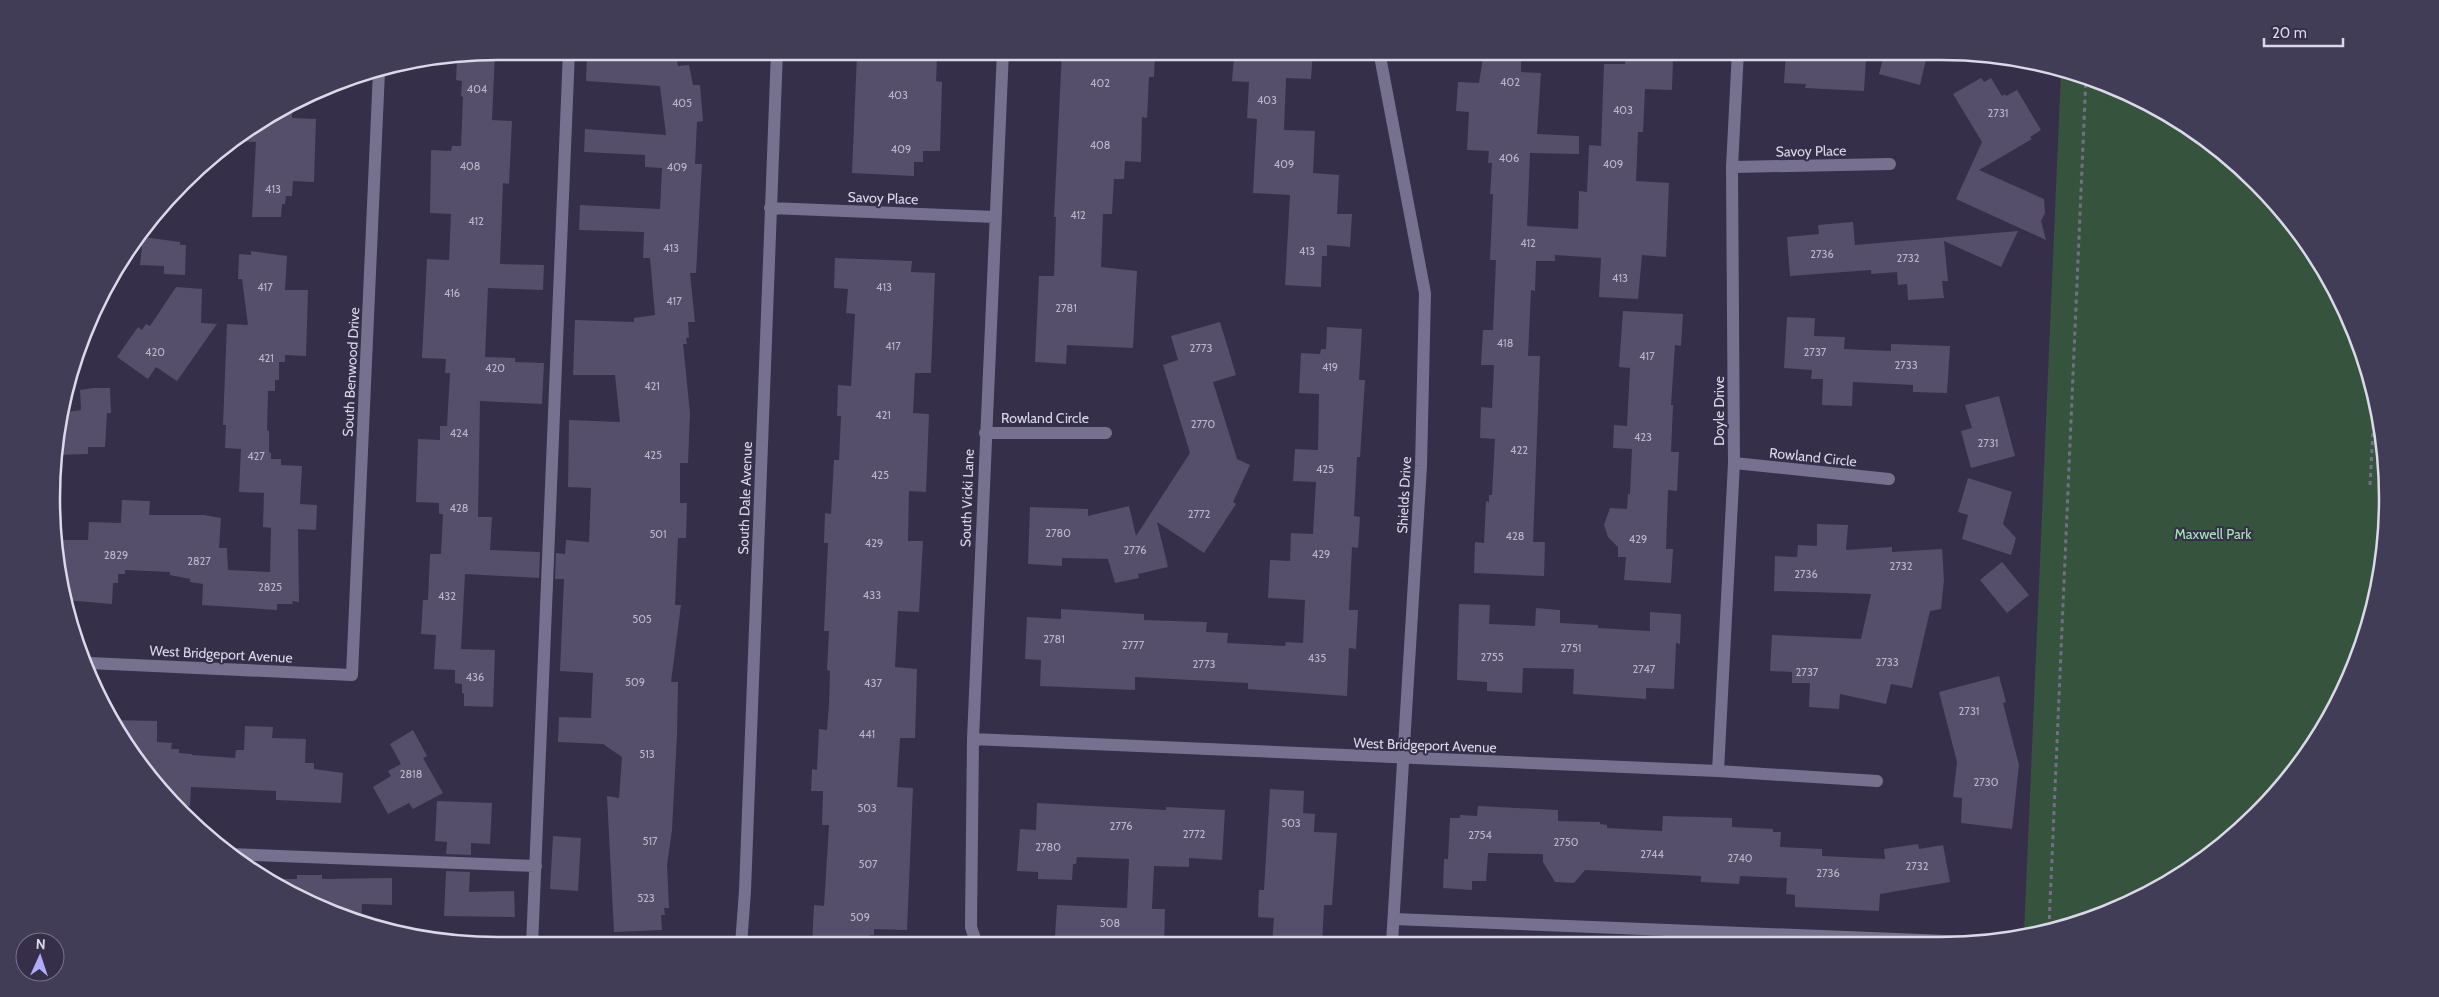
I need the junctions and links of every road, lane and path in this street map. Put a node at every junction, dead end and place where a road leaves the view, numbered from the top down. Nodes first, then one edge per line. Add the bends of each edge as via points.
1 (569, 60) edge
2 (778, 60) edge
3 (1003, 60) edge
4 (1381, 60) edge
5 (1738, 60) edge
6 (379, 77) edge
7 (2086, 85) edge
8 (1890, 164) dead end
9 (1732, 168) junction
10 (770, 208) junction
11 (995, 217) junction
12 (2373, 428) edge
13 (985, 432) junction
14 (1106, 433) dead end
15 (1734, 464) junction
16 (1889, 479) dead end
17 (2370, 485) dead end
18 (92, 663) edge
19 (352, 675) joint
20 (973, 739) junction
21 (1404, 759) junction
22 (1718, 771) junction
23 (1877, 781) dead end
24 (244, 855) edge
25 (536, 866) junction
26 (1394, 919) junction
27 (2049, 923) edge
28 (532, 937) edge
29 (742, 937) edge
30 (974, 937) edge
31 (1393, 937) edge
32 (1846, 937) edge

1 - 25 street
2 - 10 street, South Dale Avenue
3 - 11 street, South Vicki Lane
4 - 21 street, Shields Drive via 1425,293 1422,466
5 - 9 street, Doyle Drive
6 - 19 street, South Benwood Drive
7 - 27 path
8 - 9 street, Savoy Place
9 - 15 street, Doyle Drive
10 - 11 street, Savoy Place
10 - 29 street, South Dale Avenue
11 - 13 street, South Vicki Lane
12 - 17 path
13 - 14 street, Rowland Circle
13 - 20 street, South Vicki Lane
15 - 16 street, Rowland Circle
15 - 22 street, Doyle Drive
18 - 19 street, West Bridgeport Avenue
20 - 21 street, West Bridgeport Avenue
20 - 30 street, South Vicki Lane via 970,927
21 - 22 street, West Bridgeport Avenue
21 - 26 street, Shields Drive
22 - 23 street, West Bridgeport Avenue
24 - 25 street
25 - 28 street
26 - 31 street, Shields Drive
26 - 32 street

